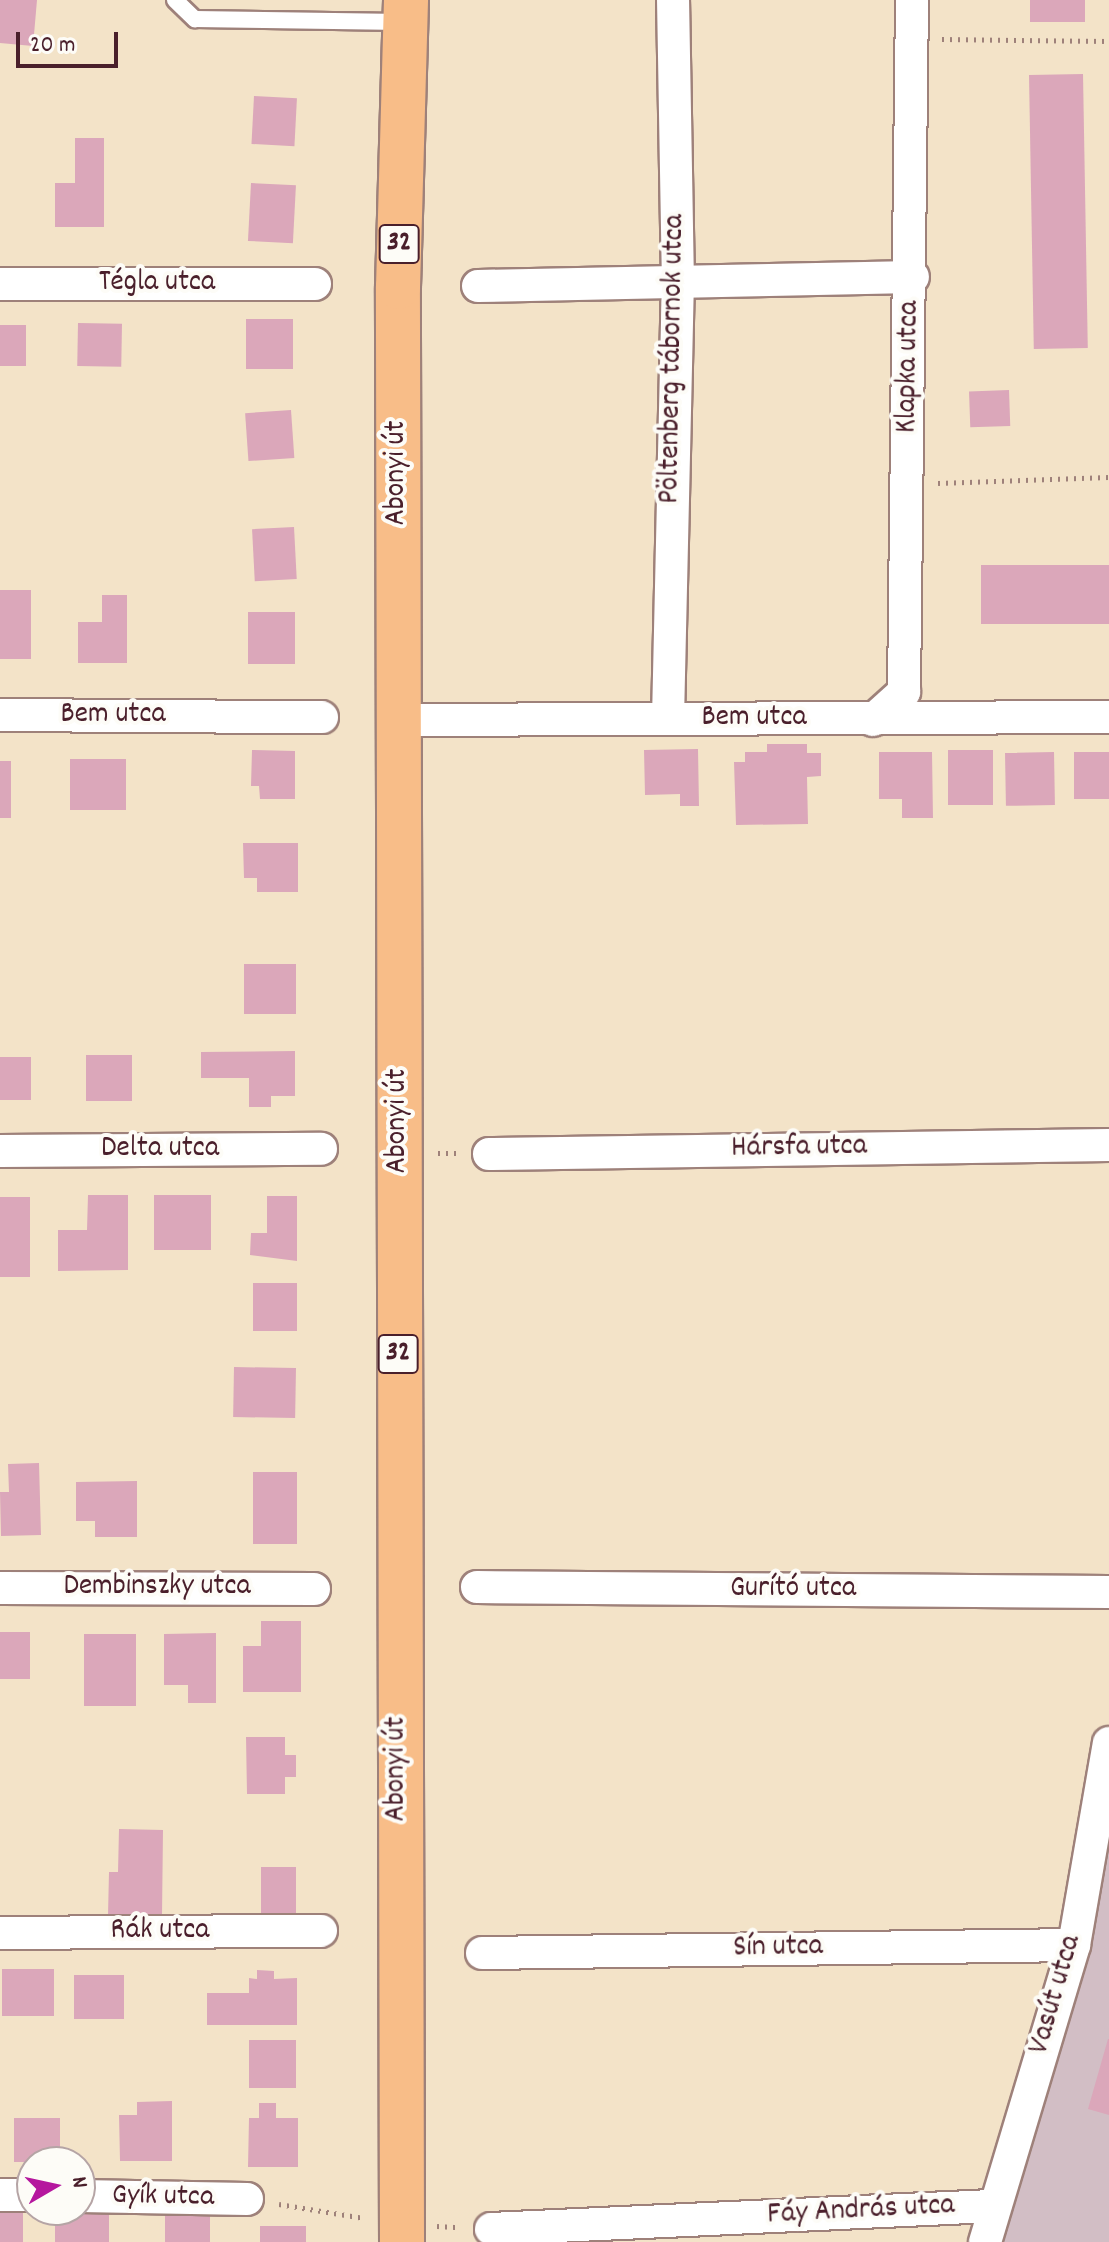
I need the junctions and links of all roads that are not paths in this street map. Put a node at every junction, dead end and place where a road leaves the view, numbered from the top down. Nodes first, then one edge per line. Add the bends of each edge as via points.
1 (175, 0) edge
2 (673, 0) edge
3 (912, 0) edge
4 (406, 11) edge
5 (913, 277) junction
6 (0, 284) edge
7 (315, 284) dead end
8 (678, 285) junction
9 (478, 286) dead end
10 (0, 715) edge
11 (322, 717) dead end
12 (1109, 717) edge
13 (668, 719) junction
14 (400, 720) junction
15 (873, 720) junction
16 (1109, 1145) edge
17 (321, 1149) dead end
18 (0, 1151) edge
19 (489, 1154) dead end
20 (477, 1587) dead end
21 (0, 1588) edge
22 (314, 1589) dead end
23 (1109, 1592) edge
24 (1109, 1743) edge
25 (321, 1931) dead end
26 (0, 1933) edge
27 (1074, 1945) junction
28 (482, 1953) dead end
29 (96, 2196) edge
30 (247, 2199) dead end
31 (992, 2206) junction
32 (491, 2229) dead end
33 (402, 2242) edge
34 (985, 2242) edge

1 - 4 lane via 195,19
2 - 8 street, Pöltenberg tábornok utca
3 - 5 street, Klapka utca
4 - 14 main road, Abonyi út / 32 via 398,287
5 - 8 street
5 - 15 street, Klapka utca via 904,692
6 - 7 street, Tégla utca
8 - 9 street
8 - 13 street, Pöltenberg tábornok utca
10 - 11 street, Bem utca
12 - 15 street, Bem utca
13 - 14 street, Bem utca
13 - 15 street, Bem utca
14 - 33 main road, Abonyi út / 32
16 - 19 street, Hársfa utca
17 - 18 street, Delta utca
20 - 23 street, Gurító utca
21 - 22 street, Dembinszky utca
24 - 27 street, Vasút utca
25 - 26 street, Rák utca
27 - 28 street, Sín utca
27 - 31 street, Vasút utca
29 - 30 street, Gyík utca
31 - 32 street, Fáy András utca
31 - 34 street, Vasút utca

